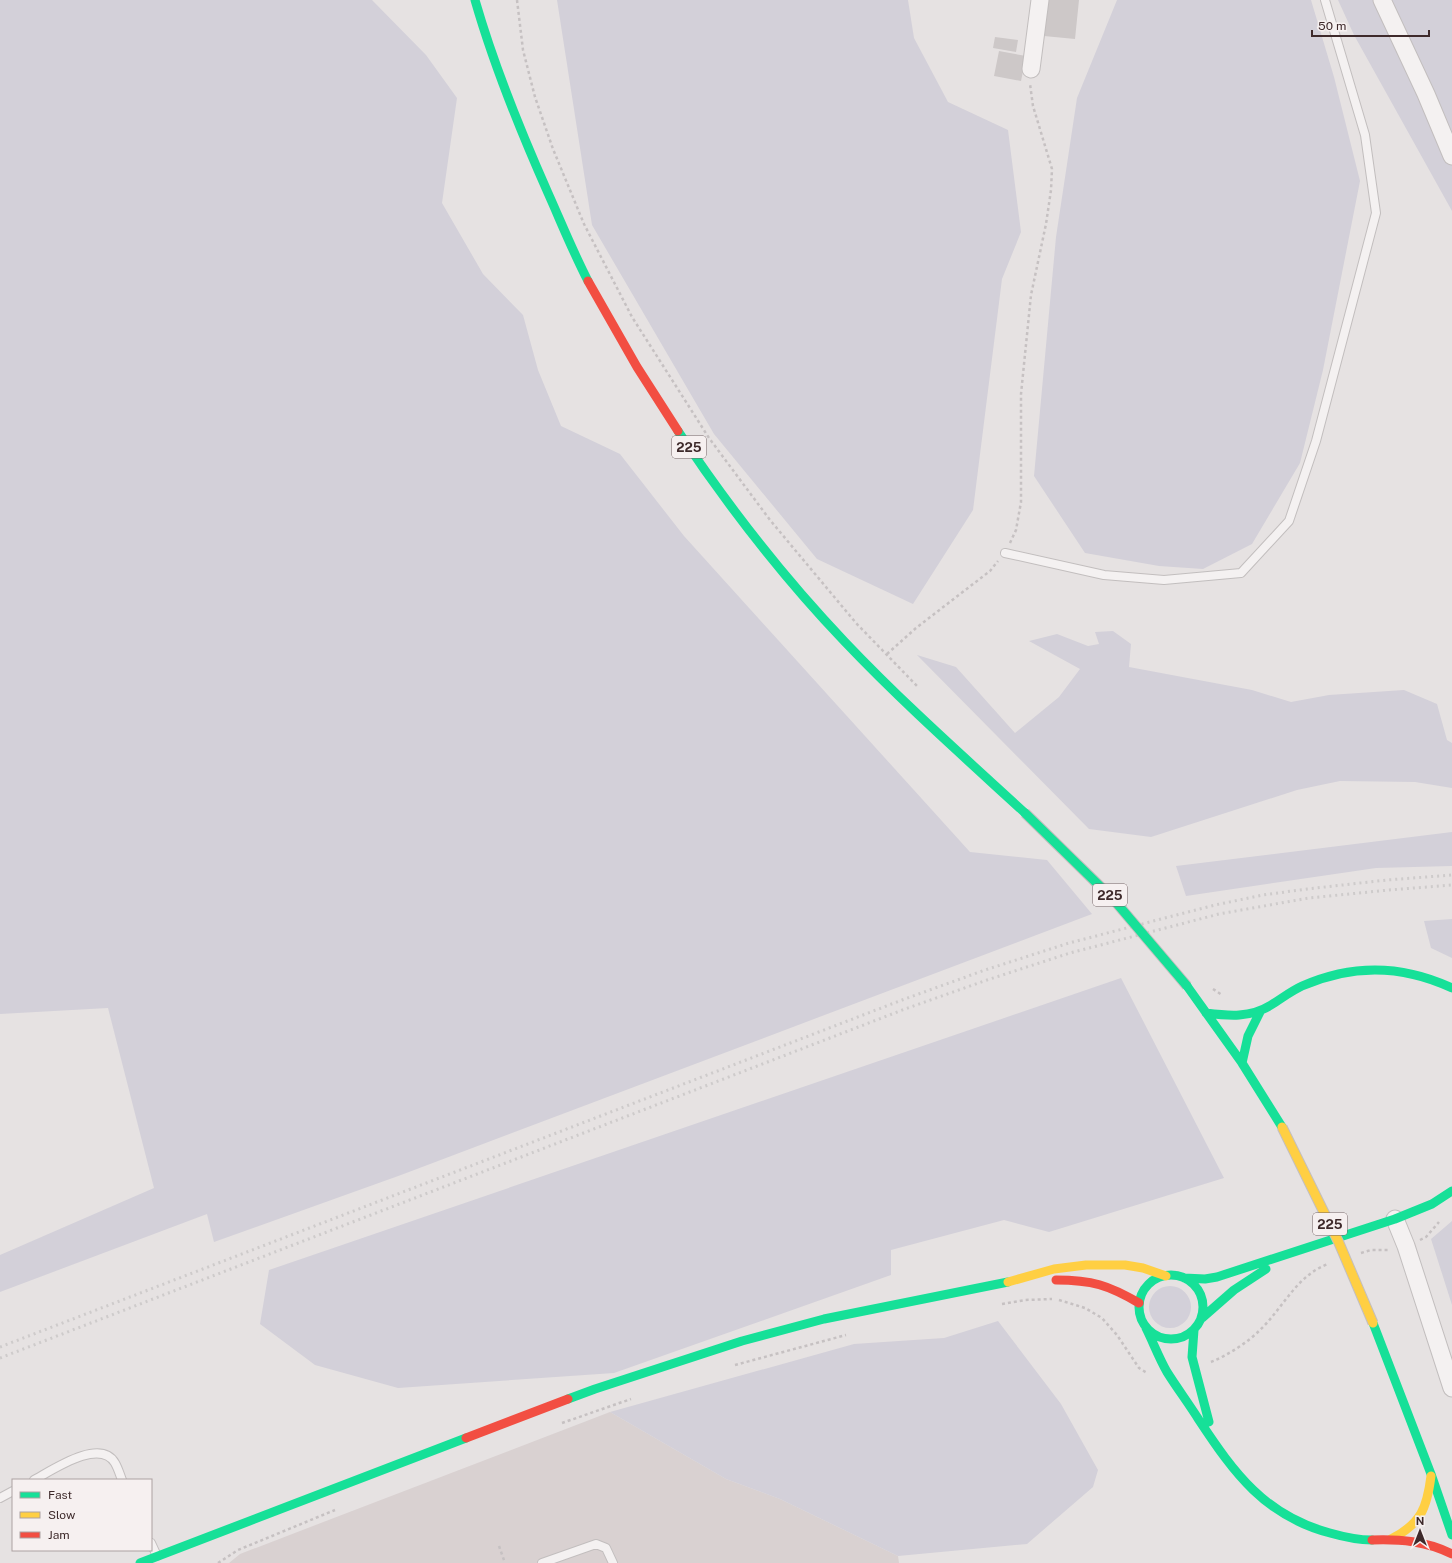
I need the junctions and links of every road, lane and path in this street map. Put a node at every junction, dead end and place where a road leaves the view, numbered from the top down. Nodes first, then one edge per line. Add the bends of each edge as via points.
1 (474, 0) edge
2 (517, 0) edge
3 (1040, 0) edge
4 (1325, 0) edge
5 (1382, 0) edge
6 (1031, 69) joint
7 (1452, 156) edge
8 (1005, 553) junction
9 (887, 654) junction
10 (923, 691) dead end
11 (1452, 988) edge
12 (1260, 1012) junction
13 (1206, 1013) junction
14 (1242, 1063) junction
15 (1452, 1191) edge
16 (1443, 1218) dead end
17 (1395, 1219) junction
18 (1406, 1246) junction
19 (1300, 1251) junction
20 (1357, 1254) dead end
21 (1330, 1263) dead end
22 (1166, 1276) junction
23 (1184, 1278) junction
24 (1011, 1281) junction
25 (1139, 1303) junction
26 (997, 1304) dead end
27 (1202, 1318) junction
28 (1146, 1328) junction
29 (1194, 1330) junction
30 (852, 1334) dead end
31 (732, 1365) dead end
32 (1194, 1367) junction
33 (1167, 1371) junction
34 (1452, 1388) edge
35 (637, 1397) dead end
36 (556, 1426) dead end
37 (1215, 1444) junction
38 (1431, 1474) junction
39 (36, 1479) edge
40 (122, 1479) edge
41 (12, 1492) edge
42 (0, 1498) edge
43 (341, 1508) dead end
44 (1452, 1535) edge
45 (1390, 1539) junction
46 (152, 1546) edge
47 (499, 1546) dead end
48 (1452, 1554) edge
49 (157, 1557) junction
50 (140, 1563) edge
51 (218, 1563) edge
52 (505, 1563) edge
53 (542, 1563) edge
54 (613, 1563) edge

1 - 13 main road, 225, bridge via 511,110 591,285 636,366 676,429 741,520 820,615 876,674 1114,900 1187,986
2 - 9 path via 525,56 552,149 584,224 632,317 709,438 770,520 856,623
3 - 6 street
4 - 8 lane via 1365,135 1376,213 1316,441 1289,521 1241,573 1164,580 1104,575
5 - 7 street
6 - 8 path via 1030,88 1033,106 1052,169 1051,190 1031,295 1021,394 1021,502 1016,530
8 - 9 path via 990,571 916,628
9 - 10 path
11 - 12 main road via 1428,977 1411,973 1387,970 1344,973 1302,986
12 - 13 main road via 1236,1016
12 - 14 main road via 1245,1042
13 - 14 main road, 225
14 - 38 main road, 225, bridge via 1282,1127 1339,1243 1373,1322
15 - 17 main road via 1432,1204
16 - 18 path via 1426,1237
17 - 18 street
17 - 19 main road
18 - 20 path
18 - 34 street
19 - 23 main road via 1217,1277
19 - 27 main road via 1262,1271 1234,1290
21 - 32 path via 1299,1284 1260,1330 1243,1343 1218,1359
22 - 23 main road
22 - 24 main road via 1125,1265 1086,1265 1054,1269
22 - 25 main road via 1148,1285
23 - 27 main road via 1194,1285 1201,1295
24 - 25 main road via 1099,1282 1111,1286
24 - 49 main road via 824,1319 742,1340 595,1389 173,1554
25 - 28 main road via 1140,1316
26 - 33 path via 1056,1299 1085,1308 1102,1318 1139,1368 1156,1373
27 - 29 main road
28 - 29 main road via 1154,1335 1175,1340
28 - 33 main road
29 - 32 main road
30 - 31 path
32 - 37 main road
33 - 37 main road
35 - 36 path
37 - 45 main road via 1250,1488 1291,1519 1336,1535 1361,1540
38 - 44 main road, 225
38 - 45 main road via 1429,1498 1422,1514 1404,1533
39 - 40 lane via 71,1460 93,1453 106,1455 115,1462
41 - 42 lane
43 - 51 path via 238,1550
45 - 48 main road via 1427,1544
46 - 49 lane
47 - 52 path
49 - 50 main road
53 - 54 lane via 596,1544 606,1548

